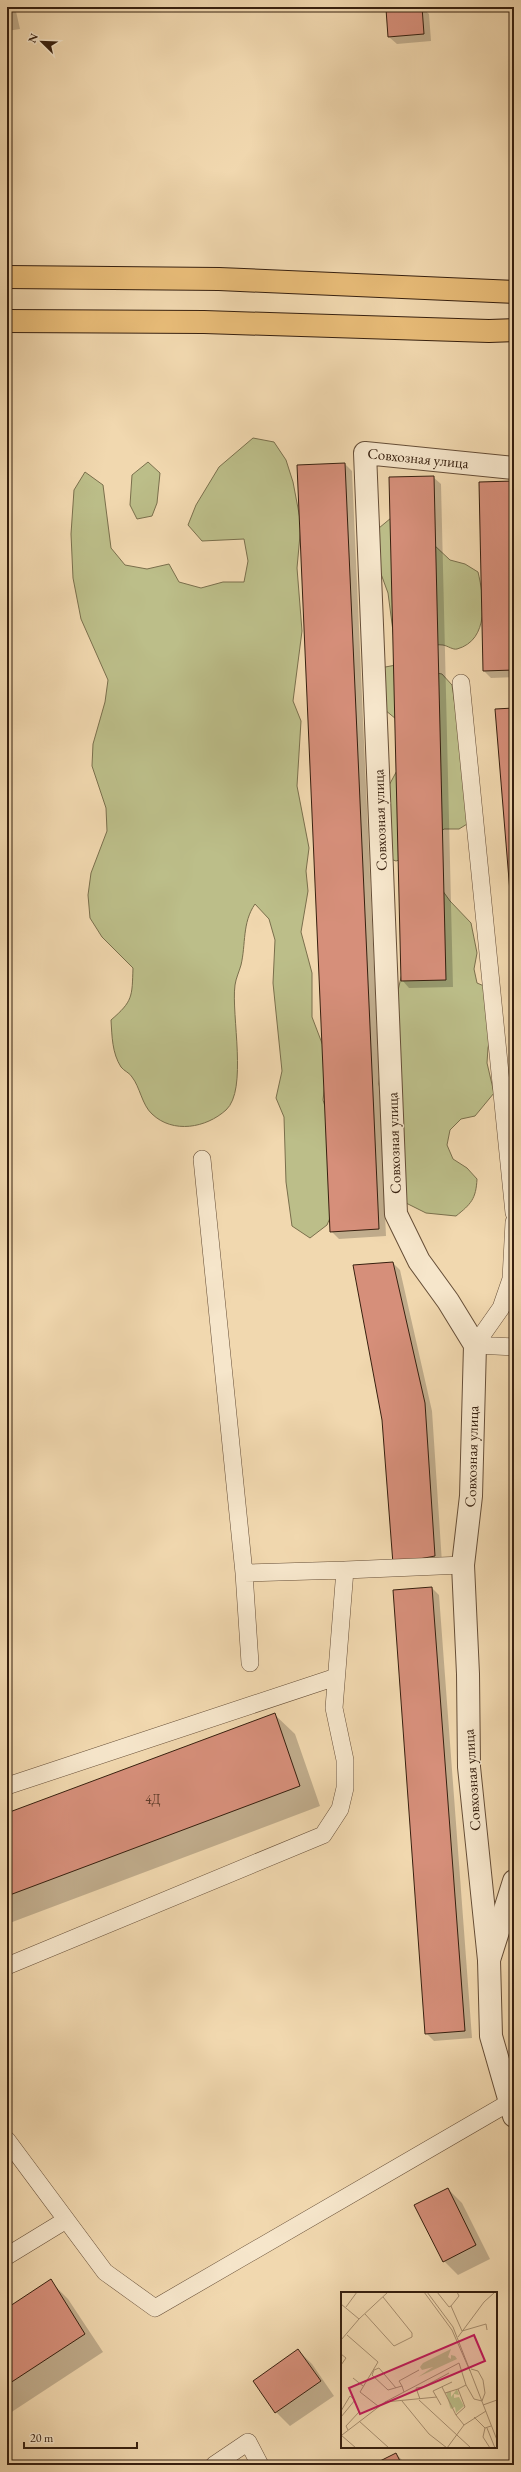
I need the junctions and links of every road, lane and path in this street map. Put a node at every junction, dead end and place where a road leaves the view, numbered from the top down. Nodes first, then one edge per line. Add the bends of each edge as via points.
1 (7, 277) edge
2 (514, 292) edge
3 (7, 321) edge
4 (514, 330) edge
5 (514, 468) edge
6 (461, 682) dead end
7 (202, 1159) dead end
8 (514, 1213) edge
9 (514, 1222) edge
10 (475, 1345) junction
11 (514, 1347) edge
12 (463, 1565) junction
13 (345, 1570) junction
14 (244, 1573) junction
15 (250, 1663) dead end
16 (336, 1677) junction
17 (7, 1786) edge
18 (514, 1880) edge
19 (489, 1960) junction
20 (7, 1966) edge
21 (512, 2109) edge
22 (7, 2140) edge
23 (66, 2220) junction
24 (7, 2256) edge
25 (214, 2465) edge
26 (260, 2465) edge

1 - 2 main road via 220,279
3 - 4 main road via 204,322
5 - 10 street, Совхозная улица via 365,452 396,1214 419,1261
6 - 8 lane
7 - 14 lane
9 - 10 lane via 511,1279 501,1308
10 - 11 lane
10 - 12 street, Совхозная улица via 471,1496
12 - 13 lane
12 - 19 street, Совхозная улица via 469,1766
13 - 14 lane
13 - 16 lane
14 - 15 lane
16 - 17 lane
16 - 20 lane via 334,1708 345,1760 345,1788 340,1809 323,1835
18 - 19 street
19 - 21 street via 491,2036
21 - 23 lane via 156,2308 105,2272
22 - 23 lane
23 - 24 lane
25 - 26 lane via 248,2442

